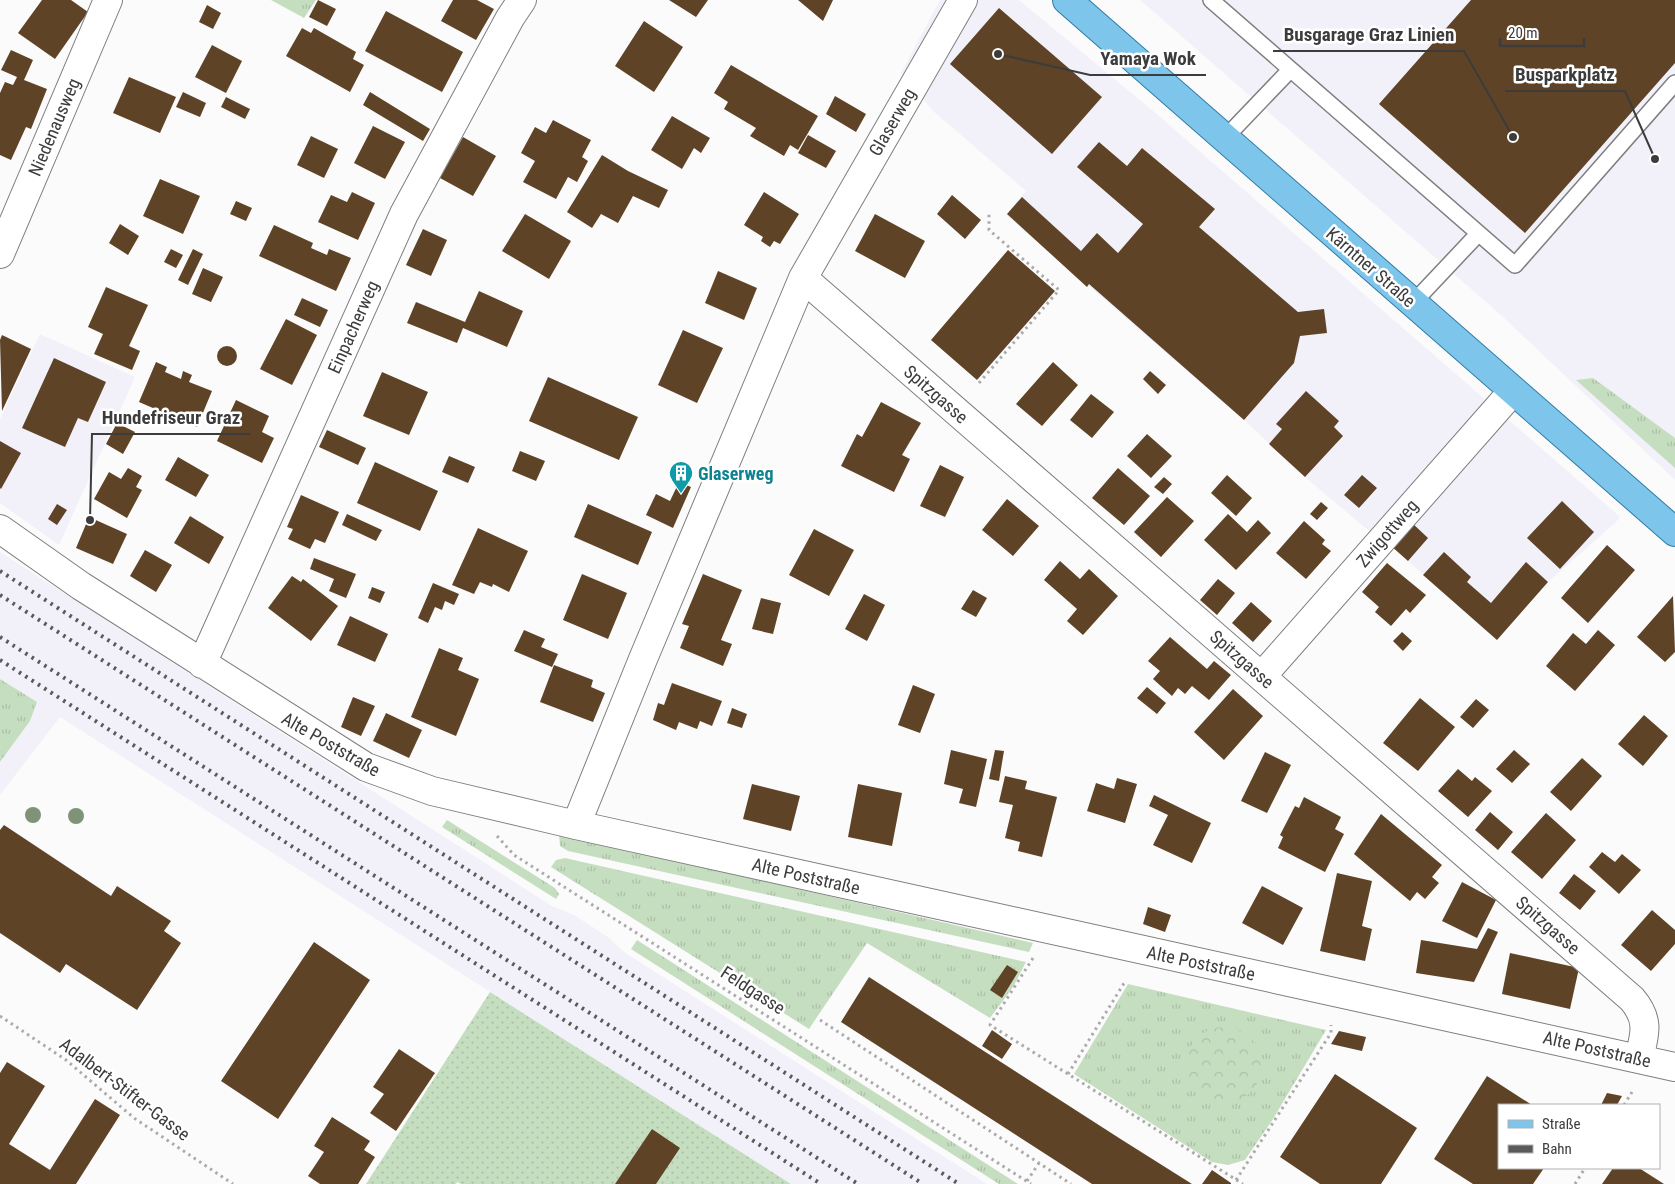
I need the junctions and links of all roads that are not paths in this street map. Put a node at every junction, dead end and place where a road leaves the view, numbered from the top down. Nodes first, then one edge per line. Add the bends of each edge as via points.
1 (108, 0) edge
2 (522, 0) edge
3 (963, 0) edge
4 (1067, 0) edge
5 (1211, 0) edge
6 (1290, 70) junction
7 (1675, 83) edge
8 (1225, 138) junction
9 (1478, 234) junction
10 (0, 254) edge
11 (803, 278) junction
12 (1412, 304) junction
13 (1513, 391) junction
14 (0, 529) edge
15 (1675, 532) edge
16 (202, 664) junction
17 (1262, 676) junction
18 (576, 825) junction
19 (1639, 1058) junction
20 (1675, 1067) edge

1 - 10 street, Niedenausweg
2 - 16 street, Einpacherweg via 404,214
3 - 11 street, Glaserweg
4 - 8 main road, Kärntner Straße
5 - 6 lane
6 - 8 lane
6 - 9 lane
7 - 9 lane via 1515,265
8 - 12 main road, Kärntner Straße
9 - 12 lane
11 - 17 street, Spitzgasse
11 - 18 street, Glaserweg
12 - 13 main road, Kärntner Straße
13 - 15 main road, Kärntner Straße
13 - 17 street, Zwigottweg
14 - 16 street, Alte Poststraße
16 - 18 street, Alte Poststraße via 366,767 408,784
17 - 19 street, Spitzgasse via 1632,999 1644,1018
18 - 19 street, Alte Poststraße
19 - 20 street, Alte Poststraße

